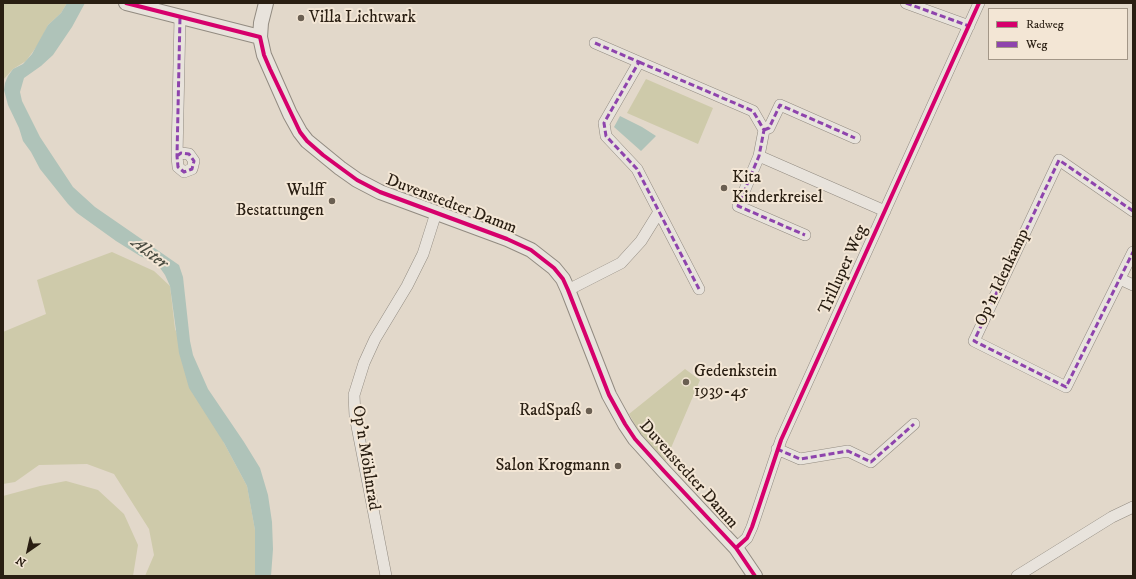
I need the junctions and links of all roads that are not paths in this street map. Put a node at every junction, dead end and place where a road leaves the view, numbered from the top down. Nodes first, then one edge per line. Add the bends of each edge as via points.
1 (126, 3) edge
2 (266, 3) edge
3 (906, 3) edge
4 (979, 3) edge
5 (180, 17) junction
6 (969, 26) junction
7 (260, 37) junction
8 (595, 43) dead end
9 (639, 62) junction
10 (764, 130) junction
11 (855, 138) dead end
12 (177, 156) dead end
13 (759, 156) junction
14 (885, 211) junction
15 (1133, 211) edge
16 (659, 212) junction
17 (436, 213) junction
18 (805, 235) dead end
19 (1133, 252) edge
20 (1120, 279) junction
21 (1133, 285) edge
22 (699, 289) dead end
23 (568, 290) junction
24 (914, 424) dead end
25 (777, 449) junction
26 (1133, 507) edge
27 (736, 548) junction
28 (386, 576) edge
29 (755, 576) edge
30 (1017, 576) edge

1 - 5 street
2 - 7 street, Duvenstedter Damm
3 - 6 street
4 - 6 street, Trilluper Weg
5 - 7 street
5 - 12 street
6 - 14 street, Trilluper Weg
7 - 17 street, Duvenstedter Damm via 270,69 300,132 307,141 357,180 380,192
8 - 9 street
9 - 10 street via 753,111
9 - 16 street via 604,123 606,136 637,169
10 - 11 street via 769,128 780,105
10 - 13 street
13 - 14 street
13 - 18 street via 738,206
14 - 25 street, Trilluper Weg
15 - 20 street, Op'n Idenkamp via 1059,160 974,341 1066,387
16 - 22 street
16 - 23 street via 641,241 621,263
17 - 23 street, Duvenstedter Damm via 531,250 554,268
17 - 28 street, Op'n Möhlnrad via 423,254 375,339 354,395 355,416
19 - 20 street, Op'n Idenkamp
20 - 21 street
23 - 27 street, Duvenstedter Damm via 609,394 624,424
24 - 25 street via 872,462 848,450 800,459
25 - 27 street, Trilluper Weg via 752,527 747,538
26 - 30 street via 1112,517
27 - 29 street, Duvenstedter Damm

